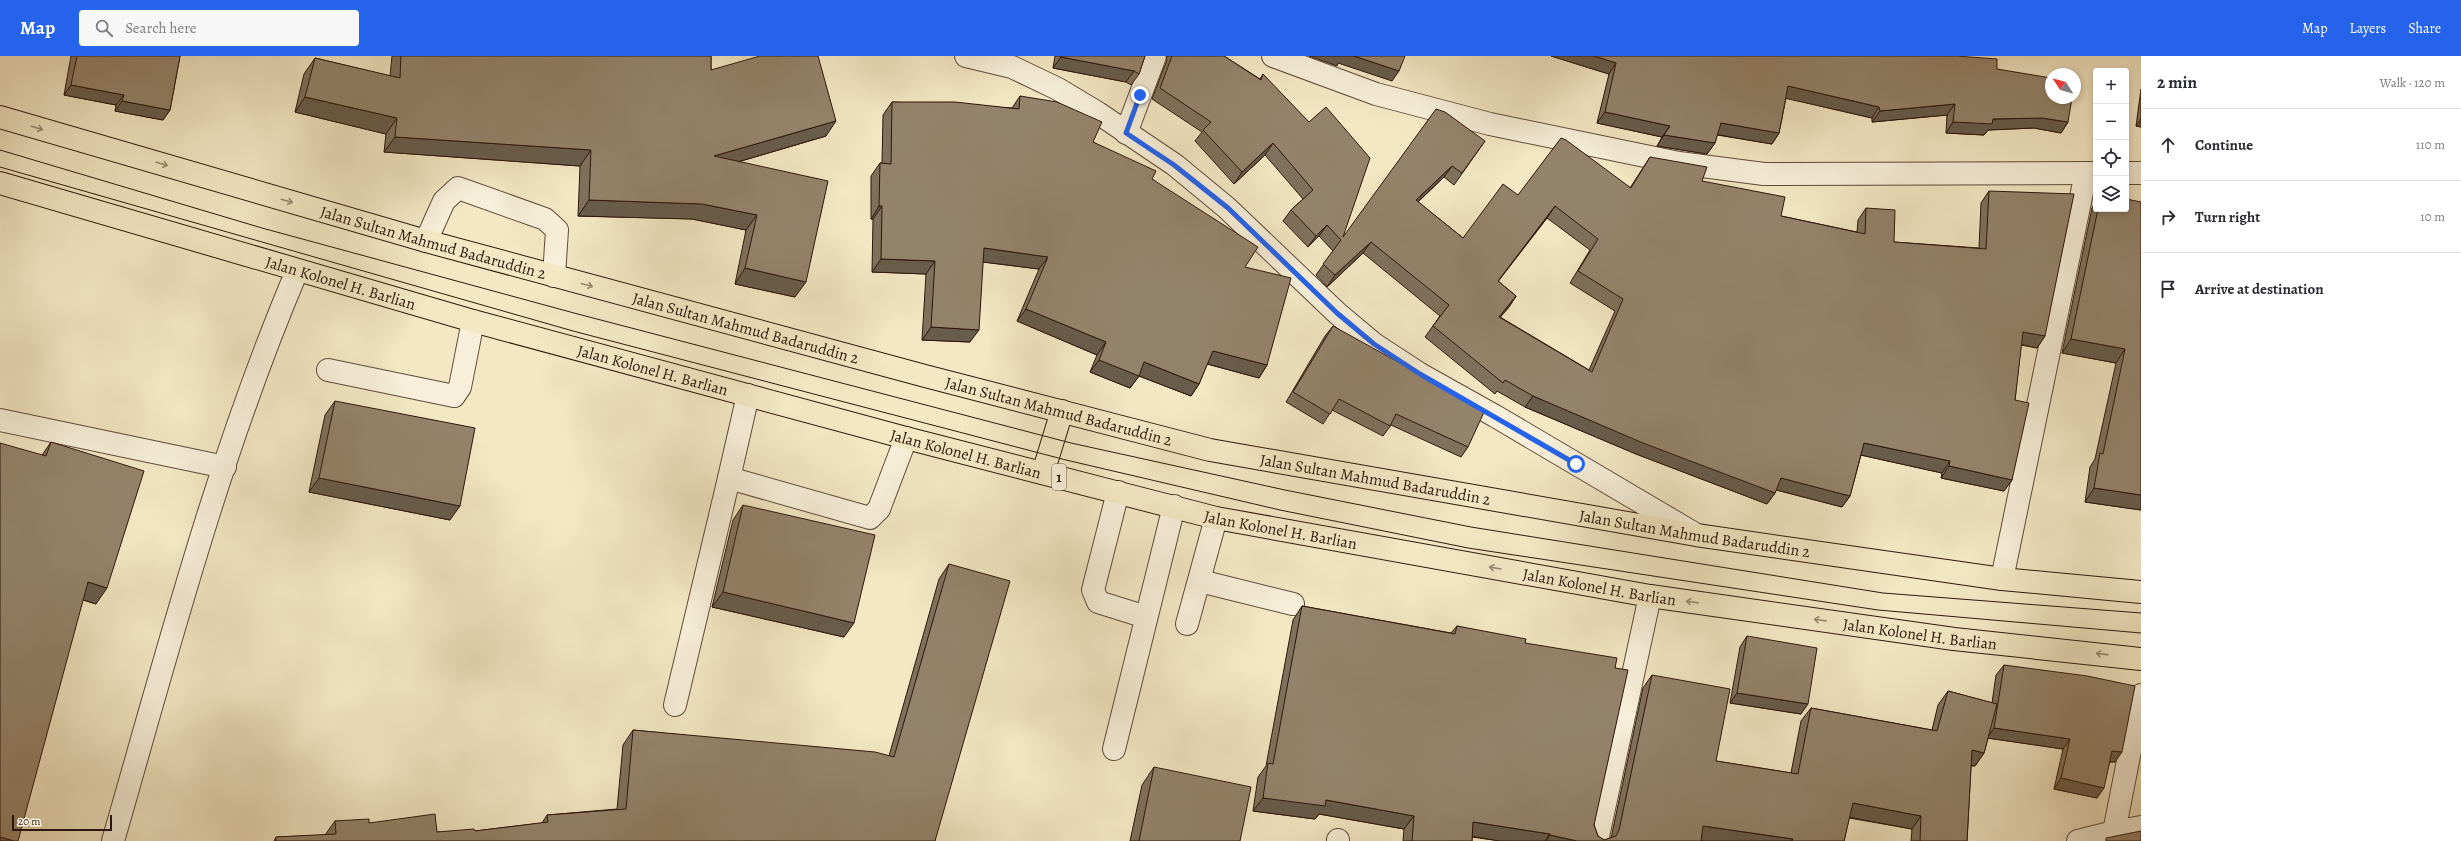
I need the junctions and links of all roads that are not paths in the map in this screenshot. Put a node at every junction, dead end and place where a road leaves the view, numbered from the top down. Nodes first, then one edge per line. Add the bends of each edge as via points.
1 (966, 56) edge
2 (1155, 56) edge
3 (1273, 56) edge
4 (1013, 62) edge
5 (0, 117) edge
6 (1126, 133) junction
7 (2141, 172) edge
8 (2091, 173) edge
9 (2129, 173) edge
10 (0, 183) edge
11 (426, 241) junction
12 (297, 271) junction
13 (554, 276) junction
14 (473, 321) junction
15 (328, 370) dead end
16 (748, 395) junction
17 (1062, 411) junction
18 (0, 420) edge
19 (906, 438) junction
20 (225, 467) junction
21 (1043, 473) junction
22 (729, 478) junction
23 (1118, 492) junction
24 (1174, 506) junction
25 (1216, 518) junction
26 (1696, 535) junction
27 (2002, 579) junction
28 (1200, 581) junction
29 (2141, 592) edge
30 (1650, 596) junction
31 (1293, 604) dead end
32 (1146, 617) junction
33 (1187, 624) dead end
34 (2141, 659) edge
35 (2141, 695) edge
36 (675, 705) dead end
37 (1114, 749) dead end
38 (2141, 827) edge
39 (2114, 832) junction
40 (113, 841) edge
41 (1597, 841) edge
42 (2078, 841) edge

1 - 4 street
2 - 6 street
3 - 8 street via 1376,94 1474,120 1679,163 1764,174
4 - 6 street via 1098,113
5 -> 11 highway, Jalan Sultan Mahmud Badaruddin 2
6 - 26 street via 1174,165 1228,208 1337,313 1374,344 1420,374
7 - 9 street
8 - 27 street
10 - 12 highway, Jalan Kolonel H. Barlian / 1
11 - 13 highway, Jalan Sultan Mahmud Badaruddin 2
11 - 13 street via 444,201 458,188 545,219 557,230
12 - 14 highway, Jalan Kolonel H. Barlian / 1
12 - 20 street via 272,329
13 -> 17 highway, Jalan Sultan Mahmud Badaruddin 2
14 - 15 street via 460,387 454,396
14 - 16 highway, Jalan Kolonel H. Barlian / 1
16 - 19 highway, Jalan Kolonel H. Barlian / 1
16 - 22 street
17 - 21 highway
17 - 26 highway, Jalan Sultan Mahmud Badaruddin 2 via 1210,450
18 - 20 street
19 - 21 highway, Jalan Kolonel H. Barlian / 1
19 - 22 street via 879,509 870,518
20 - 40 street via 178,613
21 - 23 highway, Jalan Kolonel H. Barlian / 1
22 - 36 street
23 - 24 highway, Jalan Kolonel H. Barlian / 1
23 - 32 street via 1093,590 1098,602
24 - 25 highway, Jalan Kolonel H. Barlian / 1
24 - 32 street
25 - 28 street
30 -> 25 highway, Jalan Kolonel H. Barlian / 1
26 - 27 highway, Jalan Sultan Mahmud Badaruddin 2
27 - 29 highway, Jalan Sultan Mahmud Badaruddin 2
28 - 31 street
28 - 33 street
34 -> 30 highway, Jalan Kolonel H. Barlian / 1 via 1954,639
30 - 41 street
32 - 37 street
35 - 39 street
38 - 39 street
39 - 42 street

